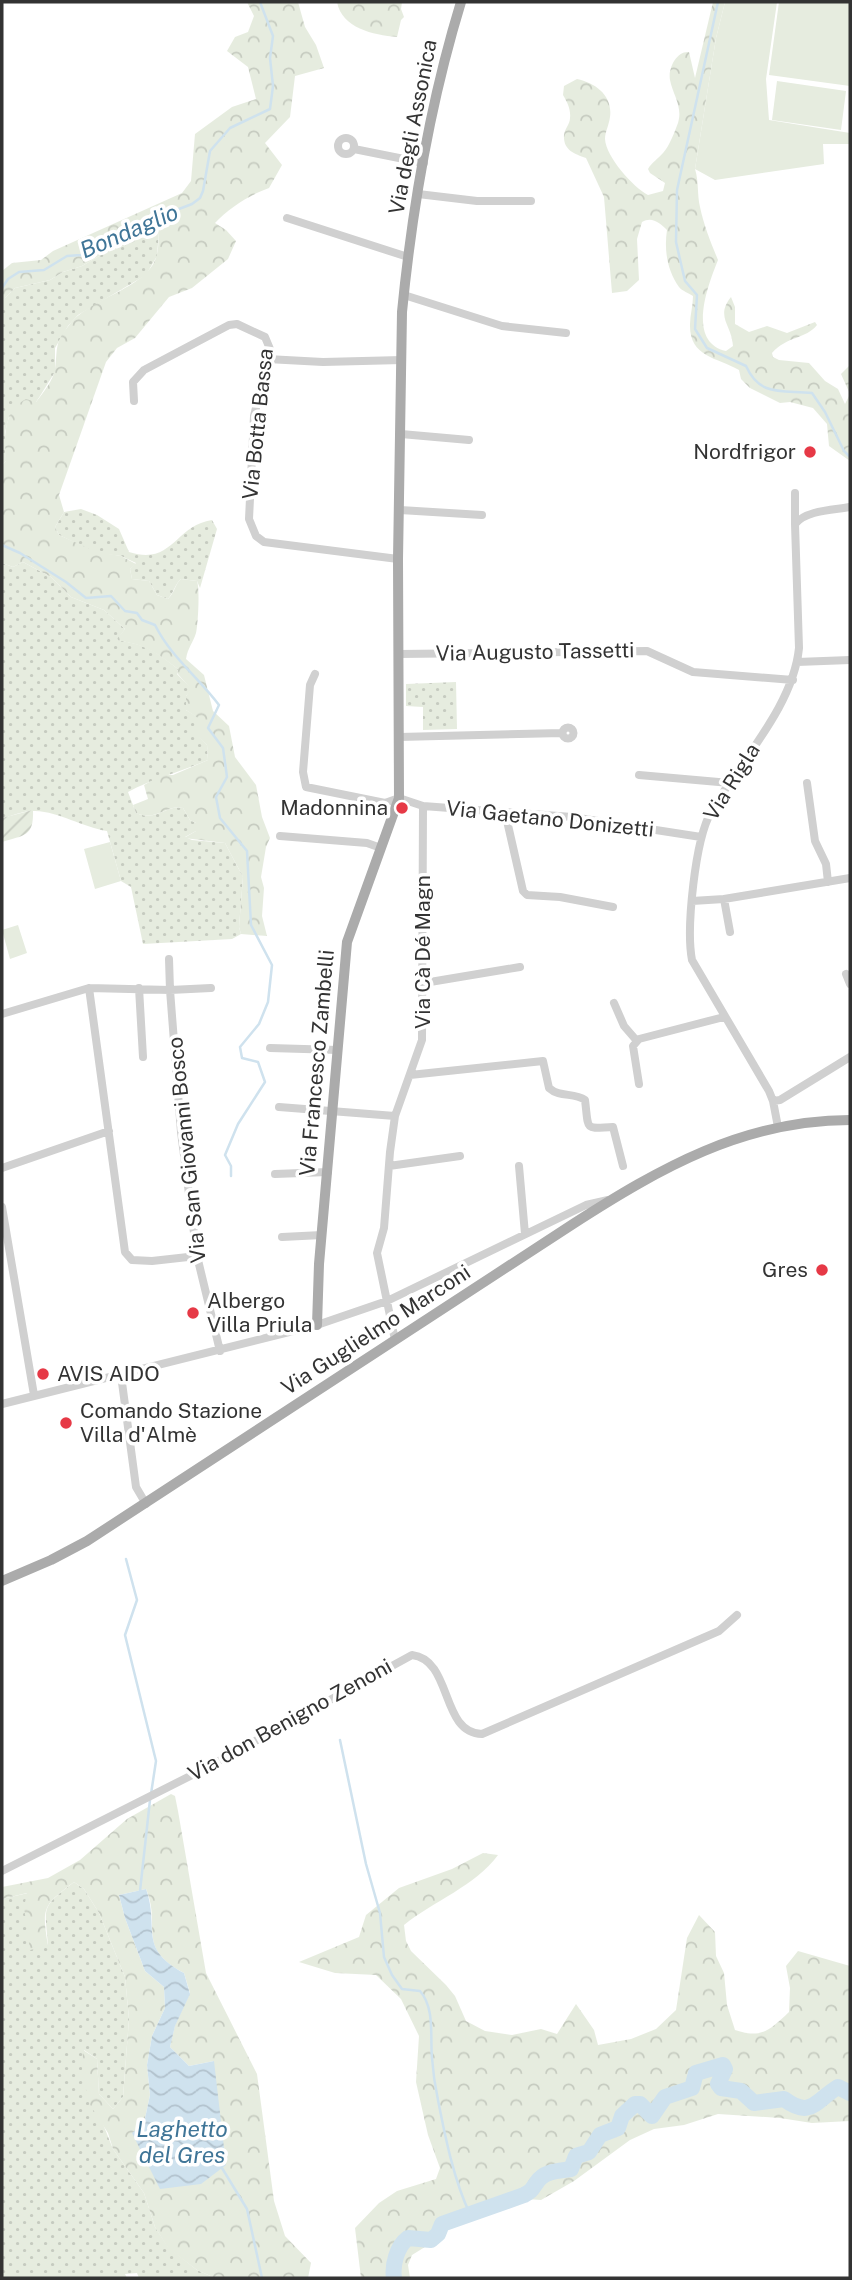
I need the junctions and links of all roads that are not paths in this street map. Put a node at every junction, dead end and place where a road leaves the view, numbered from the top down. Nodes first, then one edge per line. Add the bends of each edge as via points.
1 (461, 2) edge
2 (354, 149) dead end
3 (424, 163) junction
4 (418, 194) junction
5 (531, 201) dead end
6 (287, 218) dead end
7 (407, 259) junction
8 (404, 295) junction
9 (566, 333) dead end
10 (267, 359) junction
11 (401, 360) junction
12 (134, 401) dead end
13 (401, 434) junction
14 (469, 440) dead end
15 (795, 493) dead end
16 (850, 507) edge
17 (400, 510) junction
18 (482, 515) dead end
19 (796, 524) junction
20 (398, 559) junction
21 (399, 654) junction
22 (850, 660) edge
23 (797, 662) junction
24 (315, 674) dead end
25 (793, 680) junction
26 (562, 733) dead end
27 (399, 737) junction
28 (639, 775) dead end
29 (730, 783) junction
30 (807, 783) dead end
31 (400, 798) junction
32 (423, 806) junction
33 (505, 812) junction
34 (280, 836) dead end
35 (701, 836) junction
36 (382, 848) junction
37 (850, 878) edge
38 (828, 882) junction
39 (724, 899) junction
40 (692, 901) junction
41 (613, 907) dead end
42 (730, 932) dead end
43 (169, 959) dead end
44 (520, 967) dead end
45 (846, 974) dead end
46 (424, 984) junction
47 (850, 984) edge
48 (89, 988) junction
49 (139, 988) junction
50 (211, 988) dead end
51 (170, 990) junction
52 (614, 1003) dead end
53 (2, 1014) edge
54 (724, 1017) junction
55 (637, 1041) junction
56 (270, 1048) dead end
57 (338, 1050) junction
58 (143, 1057) dead end
59 (850, 1057) edge
60 (410, 1075) junction
61 (639, 1084) dead end
62 (773, 1101) junction
63 (279, 1107) dead end
64 (333, 1112) junction
65 (395, 1116) junction
66 (850, 1120) edge
67 (778, 1127) junction
68 (109, 1132) junction
69 (460, 1156) dead end
70 (389, 1166) junction
71 (519, 1166) dead end
72 (623, 1166) dead end
73 (2, 1168) edge
74 (328, 1172) junction
75 (275, 1174) dead end
76 (611, 1200) junction
77 (2, 1208) edge
78 (554, 1220) junction
79 (573, 1224) junction
80 (4, 1234) edge
81 (525, 1234) junction
82 (322, 1235) junction
83 (282, 1237) dead end
84 (197, 1256) junction
85 (387, 1301) junction
86 (317, 1325) junction
87 (395, 1340) junction
88 (220, 1351) junction
89 (121, 1375) junction
90 (34, 1395) junction
91 (2, 1405) edge
92 (146, 1504) junction
93 (2, 1581) edge
94 (737, 1615) dead end
95 (2, 1871) edge

1 - 3 main road, Via degli Assonica via 447,46
2 - 3 street
3 - 4 main road, Via degli Assonica
4 - 5 street
4 - 7 main road, Via degli Assonica
6 - 7 street
7 - 8 main road, Via Francesco Zambelli
8 - 9 street via 502,326
8 - 11 main road, Via Francesco Zambelli
10 - 11 street
10 - 12 street, Via Botta Bassa via 270,349 265,337 229,325 144,370 133,383
10 - 20 street, Via Botta Bassa via 254,416 249,519 256,536 264,541
11 - 13 main road, Via Francesco Zambelli
13 - 14 street
13 - 17 main road, Via Francesco Zambelli
15 - 19 street, Via Rigla
16 - 19 street via 815,513
17 - 18 street
17 - 20 main road, Via Francesco Zambelli
19 - 23 street, Via Rigla
20 - 21 main road, Via Francesco Zambelli
21 - 25 street, Via Augusto Tassetti via 646,651 693,672
21 - 27 main road, Via Francesco Zambelli
22 - 23 street
23 - 25 street, Via Rigla
24 - 31 street via 310,685 303,772 306,787 385,803
25 - 29 street, Via Rigla
26 - 27 street
27 - 31 main road, Via Francesco Zambelli
28 - 29 street
29 - 35 street, Via Rigla
30 - 38 street via 815,841 826,864
31 - 32 street, Via Gaetano Donizetti
31 - 36 main road, Via Francesco Zambelli
32 - 33 street, Via Gaetano Donizetti
32 - 46 street, Via Cà Dé Magn
33 - 35 street, Via Gaetano Donizetti
33 - 41 street via 527,895
34 - 36 street
35 - 40 street, Via Rigla
36 - 57 main road, Via Francesco Zambelli via 346,942
37 - 38 street
38 - 39 street
39 - 40 street
39 - 42 street
40 - 54 street, Via Rigla via 692,960
43 - 51 street, Via San Giovanni Bosco
44 - 46 street
45 - 47 street
46 - 60 street, Via Cà Dé Magn via 422,1040
48 - 49 street
48 - 53 street
48 - 68 street
49 - 51 street
49 - 58 street
50 - 51 street
51 - 84 street, Via San Giovanni Bosco
52 - 55 street
54 - 55 street
54 - 62 street, Via Rigla
55 - 61 street via 633,1046
56 - 57 street
57 - 64 main road, Via Francesco Zambelli
59 - 62 street
60 - 65 street, Via Cà Dé Magn
60 - 72 street via 543,1061 549,1088 585,1100 591,1128 613,1127
62 - 67 street, Via Rigla
63 - 64 street
64 - 65 street
64 - 74 main road, Via Francesco Zambelli
65 - 70 street, Via Cà Dé Magn
66 - 67 main road, Via Guglielmo Marconi
67 - 76 main road, Via Guglielmo Marconi via 711,1147
68 - 73 street
68 - 84 street via 125,1252 132,1260
69 - 70 street
70 - 85 street, Via Cà Dé Magn via 384,1228 377,1253
71 - 81 street
74 - 75 street
74 - 82 main road, Via Francesco Zambelli
76 - 78 street via 586,1205
76 - 79 main road, Via Guglielmo Marconi
77 - 80 street
78 - 79 street
78 - 81 street
79 - 87 main road, Via Guglielmo Marconi
80 - 90 street
81 - 85 street
82 - 83 street
82 - 86 main road, Via Francesco Zambelli
84 - 88 street, Via San Giovanni Bosco
85 - 86 street
85 - 87 street, Via Cà Dé Magn
86 - 88 street
87 - 92 main road, Via Guglielmo Marconi
88 - 89 street
89 - 90 street
89 - 92 street via 136,1487
90 - 91 street
92 - 93 main road, Via Guglielmo Marconi via 72,1550
94 - 95 street, Via don Benigno Zenoni via 719,1631 482,1734 465,1728 435,1668 421,1656 412,1655

